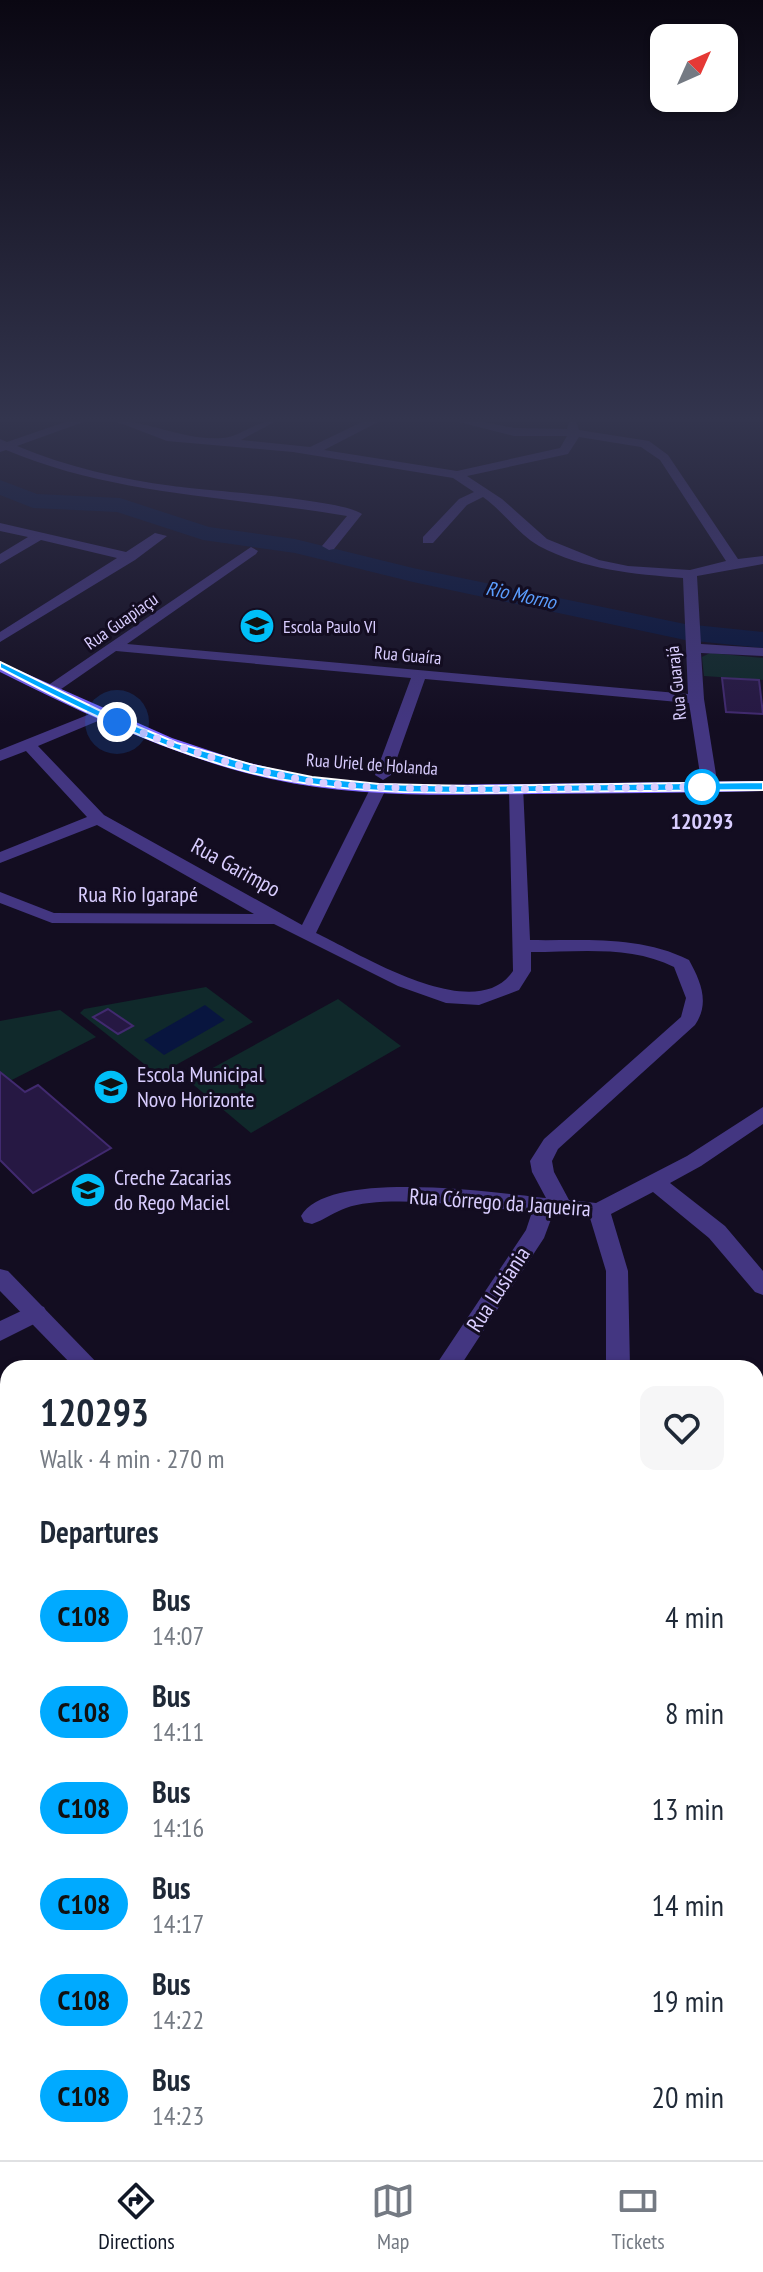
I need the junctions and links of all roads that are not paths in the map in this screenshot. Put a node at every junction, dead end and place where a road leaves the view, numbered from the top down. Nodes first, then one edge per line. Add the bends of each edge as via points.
1 (349, 522) edge
2 (445, 522) edge
3 (519, 522) edge
4 (707, 522) edge
5 (0, 527) edge
6 (39, 536) junction
7 (160, 536) dead end
8 (428, 540) dead end
9 (329, 546) dead end
10 (251, 551) dead end
11 (130, 557) junction
12 (0, 560) edge
13 (763, 560) edge
14 (734, 563) junction
15 (690, 574) junction
16 (0, 638) edge
17 (692, 643) junction
18 (116, 647) junction
19 (763, 652) edge
20 (0, 666) edge
21 (419, 676) junction
22 (49, 691) junction
23 (696, 699) junction
24 (100, 715) junction
25 (27, 743) junction
26 (0, 756) edge
27 (381, 781) junction
28 (763, 786) edge
29 (710, 787) junction
30 (517, 789) junction
31 (98, 819) junction
32 (0, 858) edge
33 (0, 897) edge
34 (282, 919) junction
35 (306, 935) junction
36 (521, 946) junction
37 (763, 1114) edge
38 (654, 1181) junction
39 (554, 1208) junction
40 (599, 1211) junction
41 (312, 1216) dead end
42 (0, 1277) edge
43 (763, 1286) edge
44 (36, 1313) junction
45 (0, 1332) edge
46 (82, 1360) edge
47 (451, 1360) edge
48 (618, 1360) edge

1 - 9 street
2 - 8 street
3 - 15 street via 542,542 572,556 628,570
4 - 14 street
5 - 6 street
6 - 11 street
6 - 12 street
7 - 11 street
10 - 18 street, Rua Guapiaçu
11 - 16 street
13 - 14 street
14 - 15 street
15 - 17 street, Rua Guarajá
17 - 19 street
17 - 23 street, Rua Guarajá
18 - 21 street, Rua Guaíra
18 - 22 street, Rua Guapiaçu
20 - 22 main road, Rua Uriel de Holanda
21 - 23 street, Rua Guaíra
21 - 27 street
22 - 24 main road, Rua Uriel de Holanda
23 - 29 street, Rua Guarajá via 694,733
24 - 25 street
24 - 27 main road, Rua Uriel de Holanda via 243,767 312,781
25 - 26 street
25 - 31 street, Rua Garimpo
27 - 30 main road, Rua Uriel de Holanda
27 - 35 street
28 - 29 main road, Rua Uriel de Holanda
29 - 30 main road, Rua Uriel de Holanda
30 - 36 street
31 - 32 street
31 - 34 street, Rua Garimpo
33 - 34 street, Rua Rio Igarapé via 52,918
34 - 35 street, Rua Garimpo
35 - 36 street, Rua Garimpo via 405,982 446,997 479,999 512,986 522,971
36 - 39 street via 604,947 673,958 688,973 695,998 694,1012 657,1052 551,1144 541,1161
37 - 38 street, Rua Córrego da Jaqueira
38 - 40 street, Rua Córrego da Jaqueira
38 - 43 street via 704,1219
39 - 40 street, Rua Córrego da Jaqueira
39 - 41 street, Rua Córrego da Jaqueira via 447,1196 361,1195
39 - 47 street, Rua Lusiania
40 - 48 street via 617,1271
42 - 44 street
44 - 45 street
44 - 46 street

